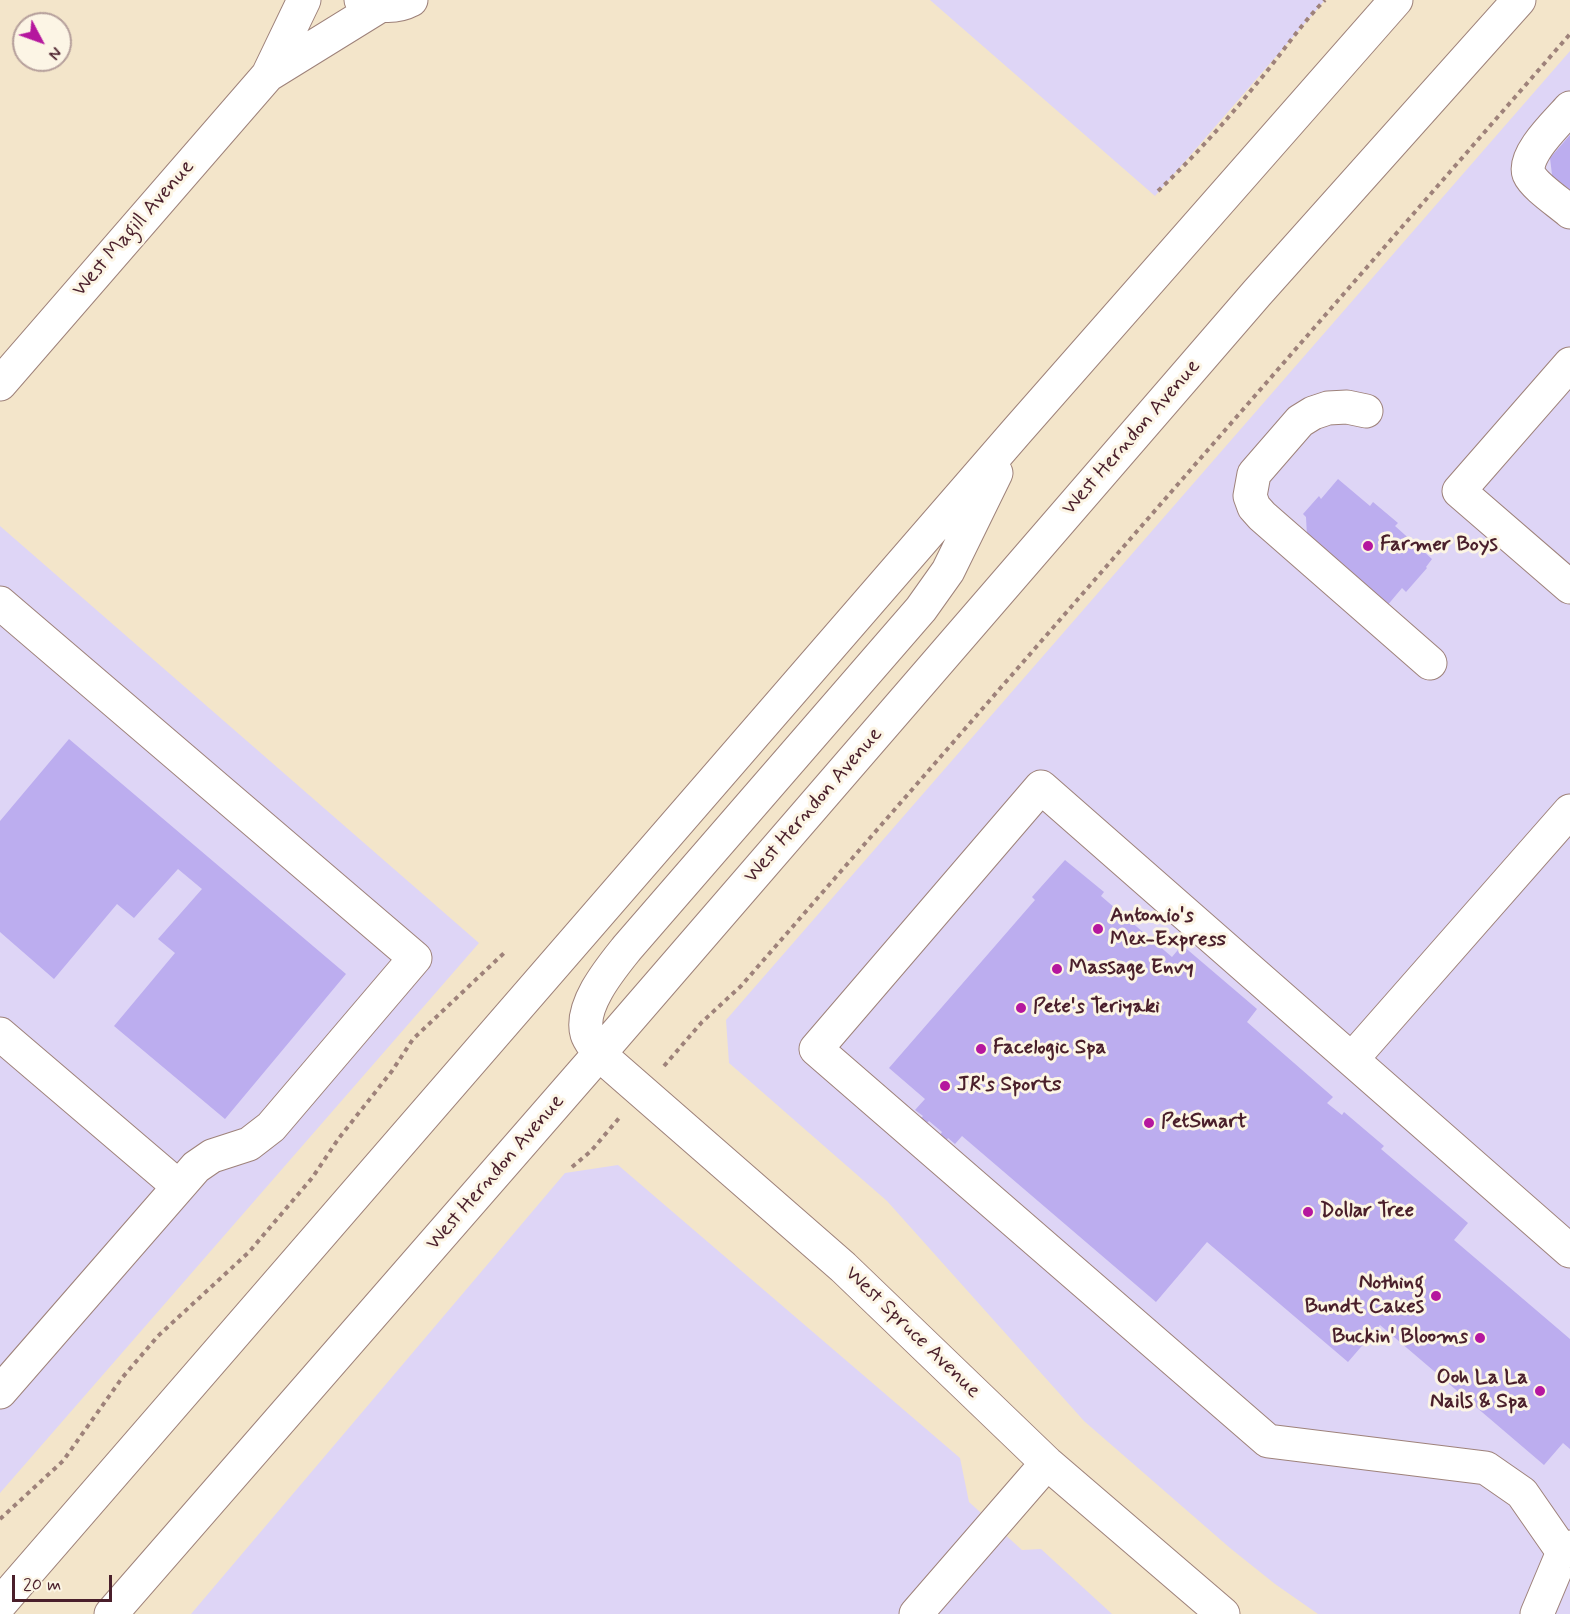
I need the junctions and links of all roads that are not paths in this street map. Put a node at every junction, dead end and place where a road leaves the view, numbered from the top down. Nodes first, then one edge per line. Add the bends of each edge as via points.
1 (304, 0) edge
2 (411, 0) edge
3 (1396, 0) edge
4 (1519, 0) edge
5 (369, 3) edge
6 (268, 75) junction
7 (1570, 108) edge
8 (1570, 212) edge
9 (1570, 364) edge
10 (0, 384) edge
11 (1366, 411) dead end
12 (1017, 431) junction
13 (1570, 587) edge
14 (0, 603) edge
15 (1430, 663) dead end
16 (1570, 811) edge
17 (0, 1034) edge
18 (599, 1054) junction
19 (1352, 1059) junction
20 (178, 1186) junction
21 (1570, 1251) edge
22 (0, 1392) edge
23 (1047, 1463) junction
24 (1567, 1550) edge
25 (0, 1604) edge
26 (111, 1614) edge
27 (916, 1614) edge
28 (1223, 1614) edge
29 (1537, 1614) edge

1 - 6 main road, West Magill Avenue
2 - 5 main road
3 - 12 main road
4 - 18 main road, West Herndon Avenue via 1249,302
5 - 6 main road, West Magill Avenue
6 - 10 main road, West Magill Avenue
7 - 8 main road via 1535,149 1528,167 1535,182
9 - 13 main road via 1459,491
11 - 15 main road via 1328,408 1300,421 1254,474 1250,496 1262,516
12 - 18 main road via 948,571 921,609 607,973 593,997 587,1018 587,1034
12 - 25 main road
14 - 20 main road via 415,958 271,1127 249,1144 212,1156
16 - 19 main road
17 - 20 main road
18 - 23 main road, West Spruce Avenue via 843,1266
18 - 26 main road, West Herndon Avenue
19 - 21 main road
19 - 24 main road via 1041,787 816,1049 1268,1441 1486,1468 1522,1492
20 - 22 main road
23 - 27 main road
23 - 28 main road, West Spruce Avenue
24 - 29 main road

